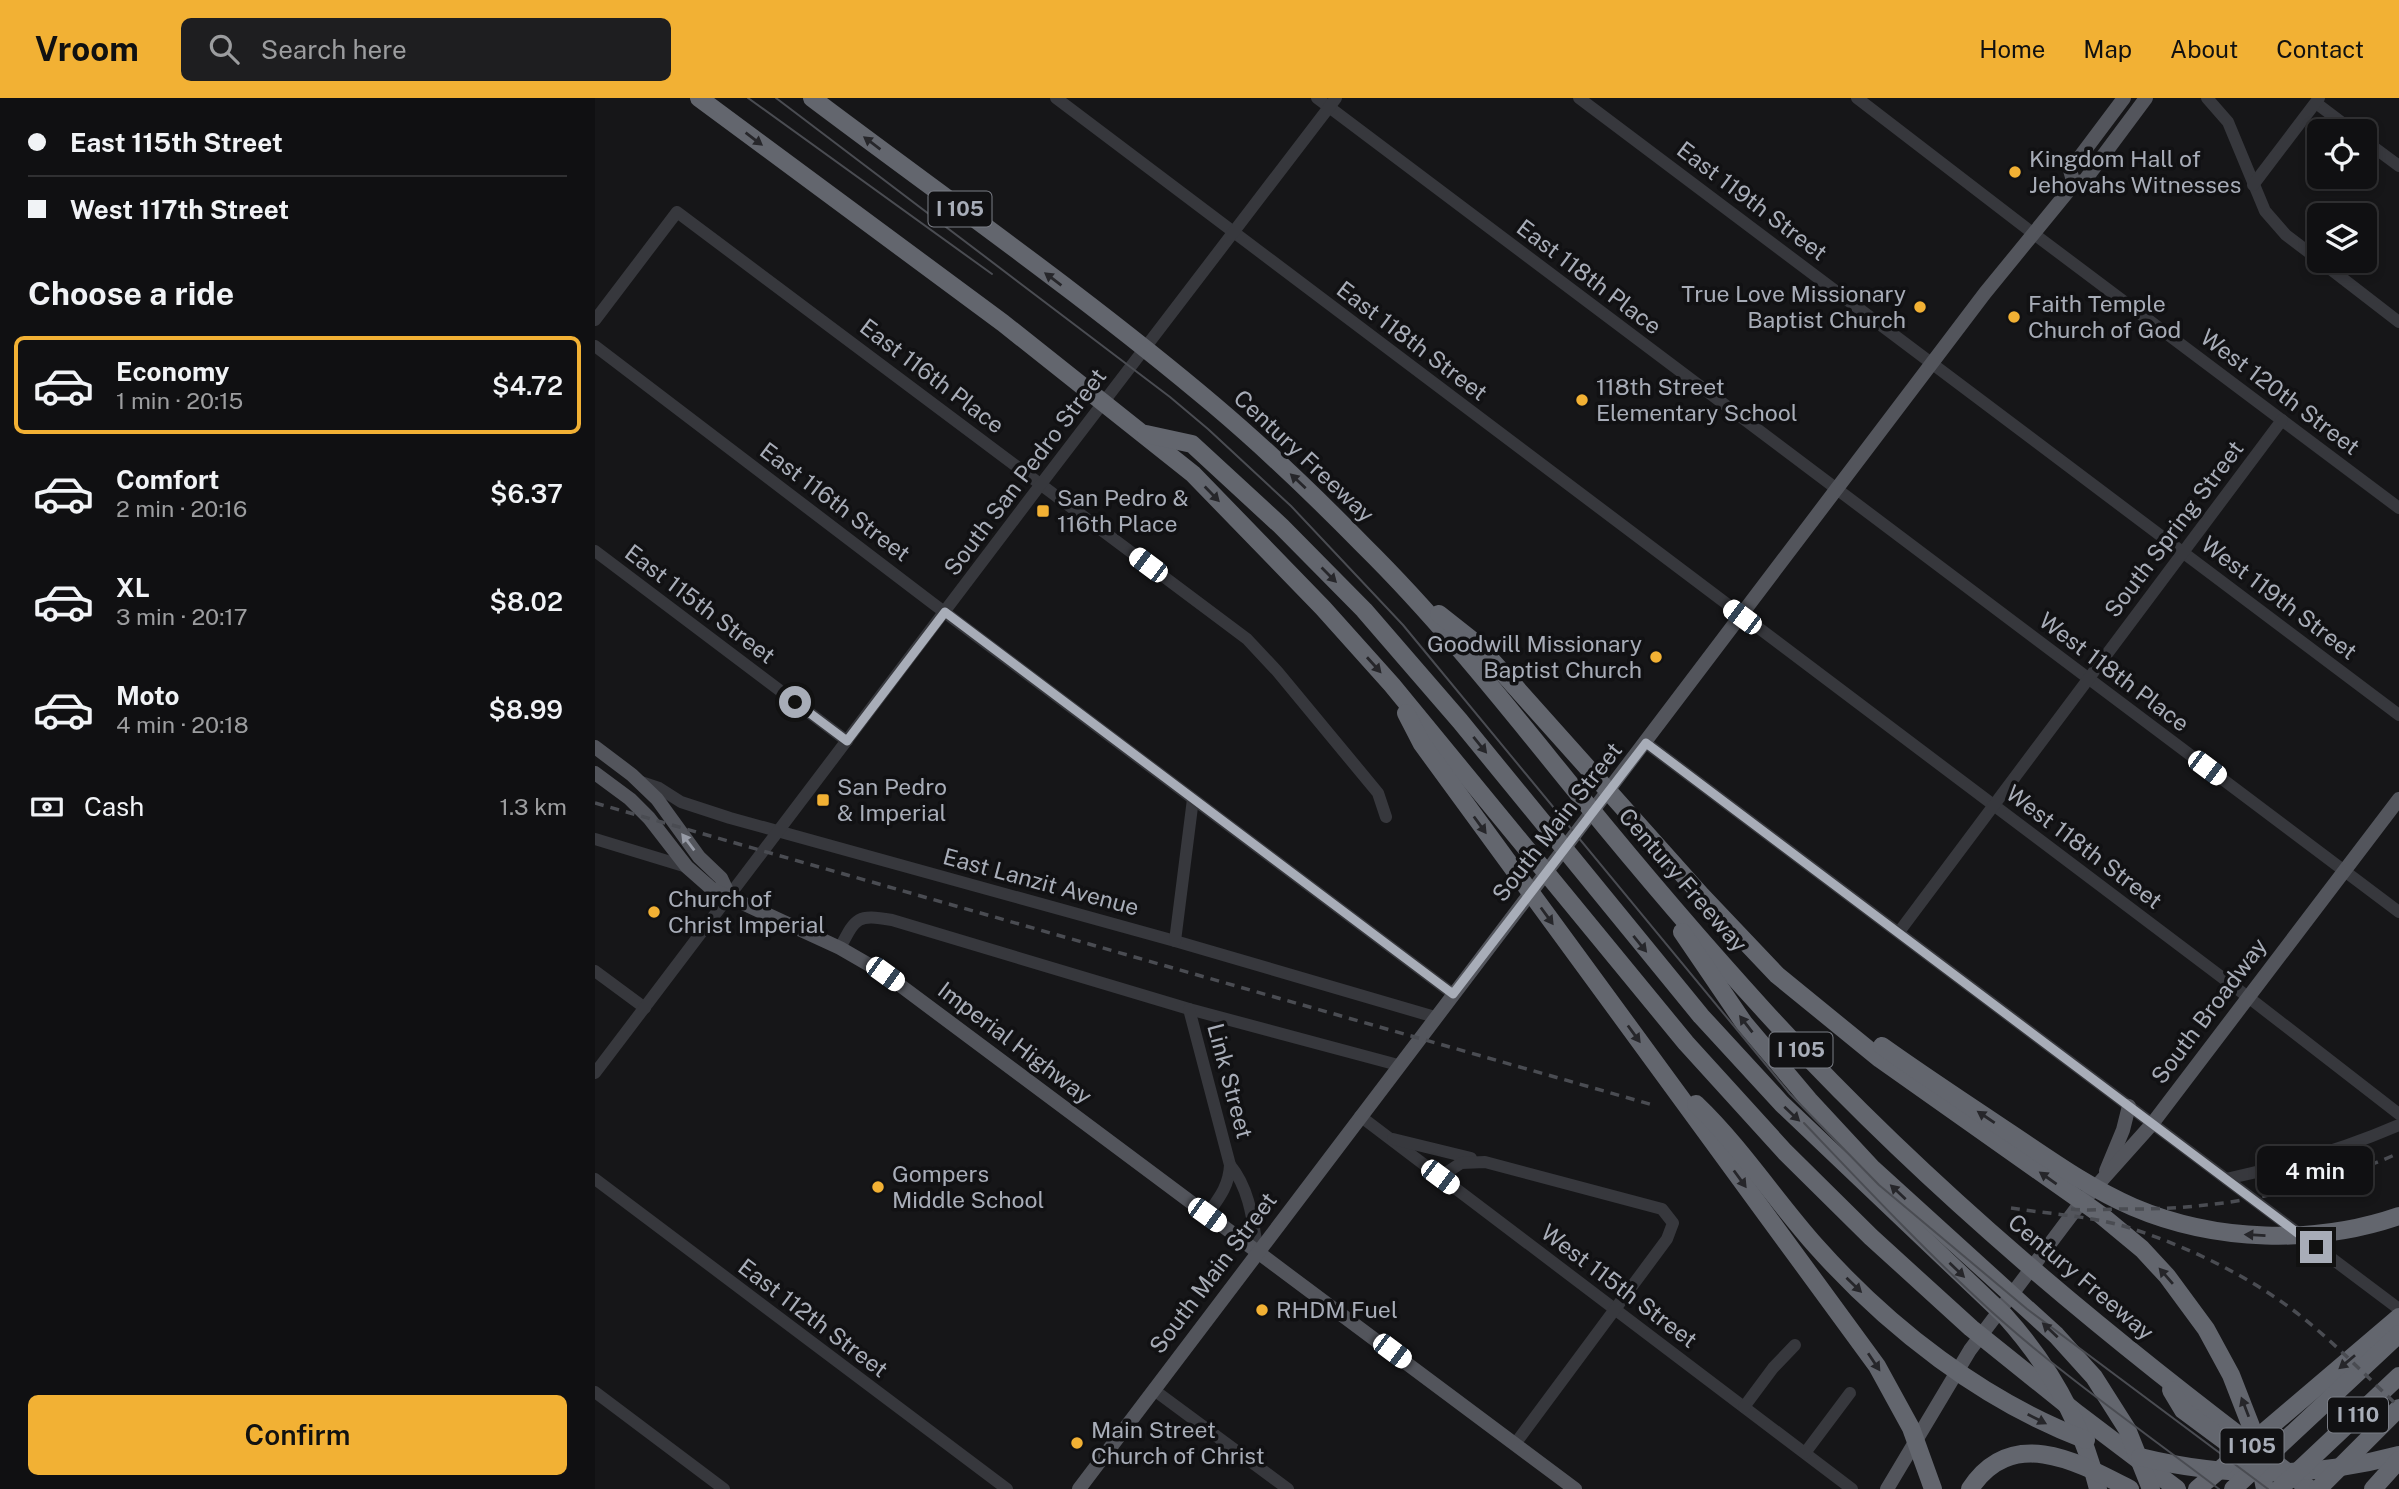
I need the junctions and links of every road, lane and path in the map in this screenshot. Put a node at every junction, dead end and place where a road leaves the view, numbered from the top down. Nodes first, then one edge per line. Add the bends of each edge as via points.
1 (699, 98) edge
2 (812, 98) edge
3 (1056, 98) edge
4 (1317, 98) edge
5 (1579, 98) edge
6 (1857, 98) edge
7 (2124, 98) edge
8 (2146, 98) edge
9 (2207, 98) edge
10 (2317, 100) edge
11 (1333, 103) edge
12 (2339, 119) edge
13 (2377, 150) edge
14 (2399, 166) edge
15 (2074, 184) junction
16 (2253, 185) junction
17 (1233, 232) junction
18 (2034, 234) junction
19 (2307, 251) edge
20 (2336, 273) edge
21 (595, 320) edge
22 (2399, 322) edge
23 (595, 346) edge
24 (1933, 362) junction
25 (2282, 420) junction
26 (1142, 434) junction
27 (1041, 484) junction
28 (1837, 490) junction
29 (2399, 508) edge
30 (595, 551) edge
31 (2183, 551) junction
32 (1404, 586) junction
33 (945, 612) junction
34 (1742, 617) junction
35 (2088, 678) junction
36 (1392, 685) junction
37 (2399, 715) edge
38 (847, 741) junction
39 (1646, 743) junction
40 (595, 747) edge
41 (595, 763) edge
42 (595, 773) edge
43 (635, 778) junction
44 (1193, 799) junction
45 (2399, 799) edge
46 (1995, 807) junction
47 (1386, 817) dead end
48 (777, 831) junction
49 (595, 839) edge
50 (1628, 855) junction
51 (687, 867) junction
52 (2344, 871) junction
53 (729, 895) junction
54 (1702, 896) junction
55 (2399, 912) edge
56 (1899, 932) junction
57 (1174, 941) junction
58 (839, 947) junction
59 (595, 971) edge
60 (1453, 994) junction
61 (2248, 997) junction
62 (645, 1008) junction
63 (1189, 1009) junction
64 (1435, 1017) junction
65 (1398, 1065) junction
66 (1656, 1065) junction
67 (595, 1073) edge
68 (2129, 1106) junction
69 (2399, 1114) edge
70 (1360, 1116) junction
71 (2152, 1124) junction
72 (2399, 1125) edge
73 (1388, 1138) junction
74 (1485, 1162) junction
75 (1230, 1165) junction
76 (1440, 1177) junction
77 (2103, 1179) junction
78 (595, 1180) edge
79 (2227, 1180) junction
80 (1207, 1215) junction
81 (2399, 1216) edge
82 (1258, 1252) junction
83 (2399, 1309) edge
84 (1615, 1310) junction
85 (2399, 1317) edge
86 (2399, 1334) edge
87 (1795, 1345) dead end
88 (2399, 1376) edge
89 (1154, 1390) junction
90 (595, 1392) edge
91 (1850, 1393) dead end
92 (2189, 1406) junction
93 (1744, 1407) junction
94 (2399, 1408) edge
95 (1515, 1444) junction
96 (1805, 1453) junction
97 (2399, 1458) edge
98 (725, 1489) edge
99 (1007, 1489) edge
100 (1079, 1489) edge
101 (1287, 1489) edge
102 (1575, 1489) edge
103 (1852, 1489) edge
104 (1887, 1489) edge
105 (1933, 1489) edge
106 (1970, 1489) edge
107 (2098, 1489) edge
108 (2130, 1489) edge
109 (2151, 1489) edge
110 (2177, 1489) edge
111 (2197, 1489) edge
112 (2233, 1489) edge
113 (2265, 1489) edge
114 (2279, 1489) edge
115 (2290, 1489) edge
116 (2310, 1489) edge
117 (2318, 1489) edge
118 (2373, 1489) edge

1 -> 26 highway, I 105
32 -> 2 highway, Century Freeway / I 105 via 1300,483 1184,381
3 - 17 street, East 118th Street
4 - 11 street, East 118th Place
5 - 24 street, East 119th Street
6 - 18 street, West 120th Street
7 - 15 main road, South Main Street via 2070,170
8 - 15 main road, South Main Street via 2085,180
9 - 16 street via 2228,122
10 - 12 street
10 - 16 street
11 - 17 street, South San Pedro Street
11 - 28 street, East 118th Place
13 - 14 street
15 - 18 main road, South Main Street
16 - 19 street via 2265,211
17 - 27 street, South San Pedro Street
17 - 34 street, East 118th Street
18 - 24 main road, South Main Street
18 - 25 street, West 120th Street
20 - 22 street
21 - 27 street, East 116th Place via 677,212
23 - 33 street, East 116th Street
24 - 28 main road, South Main Street
24 - 31 street, West 119th Street
25 - 29 street, West 120th Street
25 - 31 street, South Spring Street
26 -> 36 highway, I 105 via 1193,474
26 -> 107 highway via 1192,444 1364,610 1743,1062 2005,1316 2067,1403
27 - 33 street, South San Pedro Street
27 - 47 street, East 116th Place via 1247,639 1378,793
28 - 34 main road, South Main Street
28 - 35 street, West 118th Place
30 - 38 street, East 115th Street
31 - 35 street, South Spring Street
31 - 37 street, West 119th Street
32 - 50 highway, Century Freeway / I 105
32 - 54 highway via 1478,645
33 - 38 street, South San Pedro Street
33 - 44 street, East 116th Street
34 - 39 main road, South Main Street
34 - 46 street, West 118th Street
35 - 46 street, South Spring Street
35 - 52 street, West 118th Place
36 -> 66 highway via 1422,744
36 - 110 highway, I 105 via 1730,1094 1807,1175 1934,1295 2023,1371
38 - 48 street, South San Pedro Street
39 - 56 street
39 - 60 main road, South Main Street
40 - 43 main road, Imperial Highway
41 - 43 main road
42 - 51 main road, Imperial Highway via 649,818
43 - 48 street, East Lanzit Avenue via 681,802
53 -> 43 main road, Imperial Highway via 721,878
44 - 57 street
44 - 60 street, East 116th Street
45 - 52 main road, South Broadway
46 - 56 street, South Spring Street
46 - 61 street, West 118th Street
48 - 53 street, South San Pedro Street
48 - 57 street, East Lanzit Avenue
49 - 51 street
50 - 92 highway, Century Freeway / I 105 via 1797,1046 1881,1131 1989,1232 2164,1378
109 -> 50 highway via 2127,1429 2094,1377 2056,1335 1873,1169 1809,1100 1744,1023
51 - 53 main road, Imperial Highway via 712,889
52 - 55 street, West 118th Place
52 - 61 main road, South Broadway
53 - 58 main road, Imperial Highway
53 - 62 street, South San Pedro Street
81 -> 54 highway via 2326,1232 2276,1236 2203,1228 2133,1207 2043,1155 1859,1029 1779,966
113 -> 54 highway via 2254,1434 2231,1375 2189,1304 2142,1249 1834,1023 1758,956
56 - 68 street
57 - 64 street, East Lanzit Avenue
58 - 63 street via 859,919 873,916
58 - 80 main road, Imperial Highway via 885,974
59 - 62 street
60 - 64 main road, South Main Street
61 - 69 street, West 118th Street
61 - 71 main road, South Broadway
62 - 67 street, South San Pedro Street
63 - 65 street
63 - 75 street, Link Street
64 - 65 main road, South Main Street
65 - 70 main road, South Main Street
66 -> 97 highway via 1706,1113 1807,1236 1865,1296 1936,1355 2031,1416 2095,1443 2186,1466 2252,1473 2321,1470
66 -> 105 highway via 1890,1386 1916,1438
68 - 71 street
68 - 77 main road
70 - 73 street, West 115th Street
70 - 82 main road, South Main Street
71 - 77 main road, South Broadway
71 - 79 street
72 - 79 street
73 - 74 street
73 - 76 street, West 115th Street
74 - 76 street via 1461,1163
74 - 84 street via 1662,1209 1673,1223 1667,1239
75 - 80 street, Link Street via 1230,1178
75 - 82 street, Link Street via 1241,1177
76 - 84 street, West 115th Street
77 - 104 main road, South Broadway via 1970,1350
78 - 99 street, East 112th Street
79 - 83 street
80 - 82 main road, Imperial Highway
82 - 89 main road, South Main Street
82 - 95 main road, Imperial Highway
84 - 93 street, West 115th Street
84 - 95 street
85 -> 111 highway
86 - 112 highway
87 - 93 street
88 - 114 highway, I 110
89 - 100 main road, South Main Street
89 - 101 street
90 - 98 street
91 - 96 street
92 - 115 highway
92 - 116 highway, Century Freeway / I 105
93 - 96 street, West 115th Street
94 - 117 highway
95 - 102 main road, Imperial Highway
96 - 103 street, West 115th Street
97 - 118 highway
106 - 108 highway via 1982,1473 2002,1460 2032,1452 2057,1456

